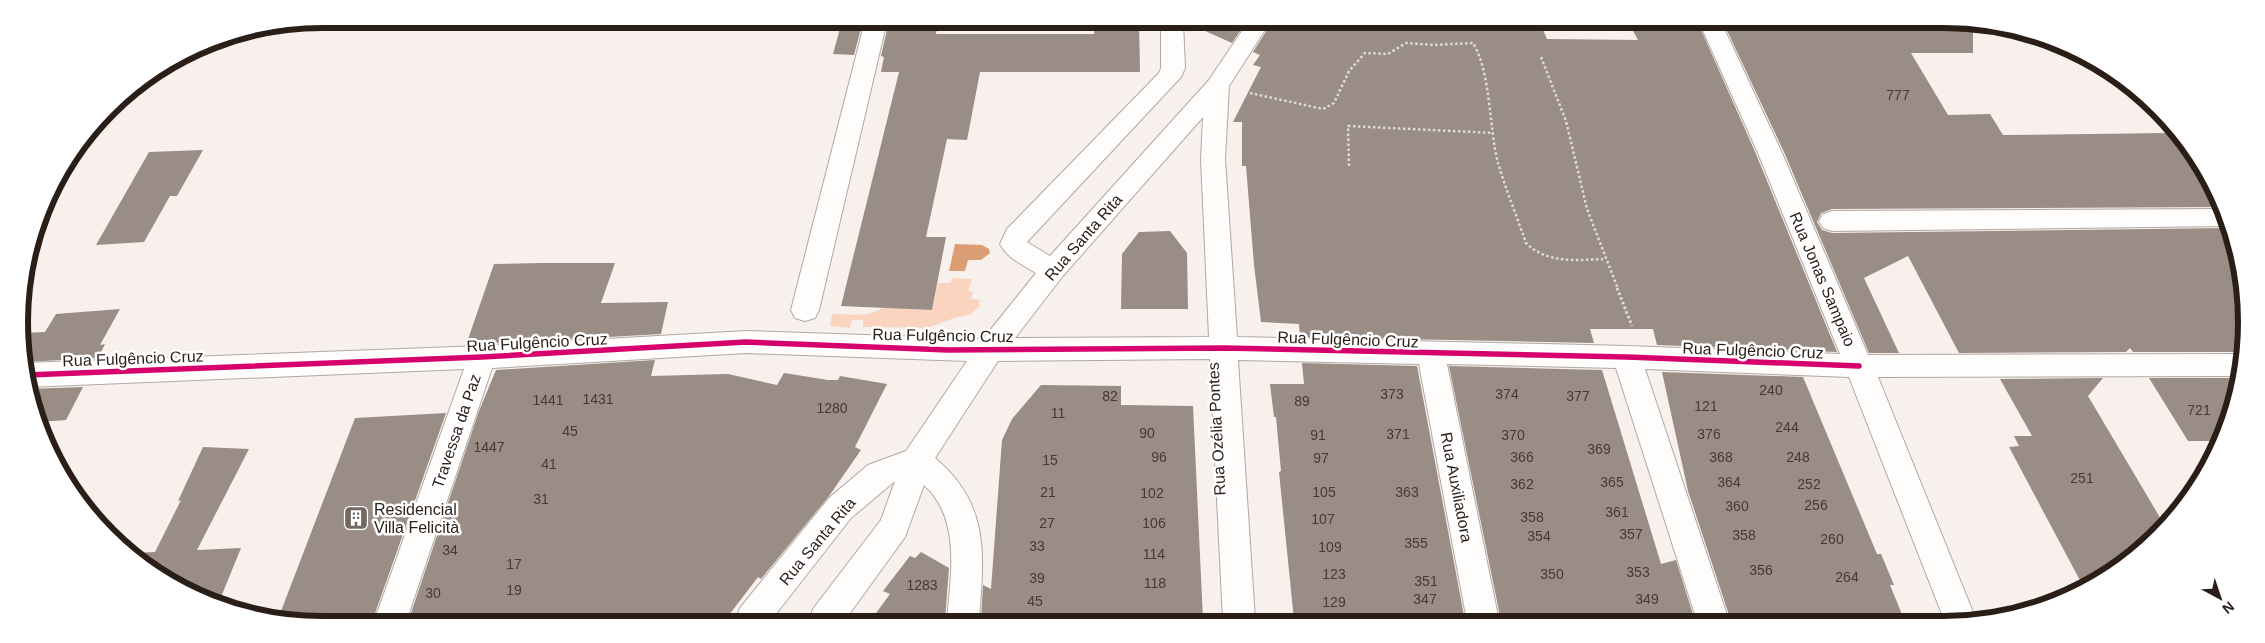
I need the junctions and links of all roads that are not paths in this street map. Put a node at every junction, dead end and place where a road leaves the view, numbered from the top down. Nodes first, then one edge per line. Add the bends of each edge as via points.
1 (874, 28) edge
2 (1172, 28) edge
3 (1256, 28) edge
4 (1713, 28) edge
5 (1217, 86) junction
6 (2219, 218) edge
7 (1832, 221) dead end
8 (1053, 270) junction
9 (805, 310) dead end
10 (1224, 348) junction
11 (990, 350) junction
12 (1431, 354) junction
13 (482, 358) junction
14 (1637, 358) junction
15 (2234, 365) edge
16 (1859, 366) junction
17 (32, 375) edge
18 (917, 460) junction
19 (1958, 615) edge
20 (392, 616) edge
21 (754, 616) edge
22 (828, 616) edge
23 (963, 616) edge
24 (1239, 616) edge
25 (1482, 616) edge
26 (1712, 616) edge

1 - 9 street
2 - 8 street via 1169,77 1016,236 1013,244 1018,250
3 - 5 street, Rua Santa Rita
4 - 16 street, Rua Jonas Sampaio via 1770,153
5 - 8 street, Rua Santa Rita
5 - 10 street, Rua Ozélia Pontes via 1213,159
6 - 7 street
8 - 11 street, Rua Santa Rita
10 - 11 street, Rua Fulgêncio Cruz
10 - 12 street, Rua Fulgêncio Cruz
10 - 24 street, Rua Ozélia Pontes
11 - 13 street, Rua Fulgêncio Cruz via 746,342
11 - 18 street, Rua Santa Rita
12 - 14 street, Rua Fulgêncio Cruz
12 - 25 street, Rua Auxiliadora
13 - 17 street, Rua Fulgêncio Cruz
13 - 20 street, Travessa da Paz
14 - 16 street, Rua Fulgêncio Cruz
14 - 26 street
15 - 16 street, Rua Fulgêncio Cruz
16 - 19 street, Rua Jonas Sampaio
18 - 21 street, Rua Santa Rita via 878,474 840,508
18 - 22 street, Rua Santa Rita via 894,527
18 - 23 street via 950,491 964,524 967,571

